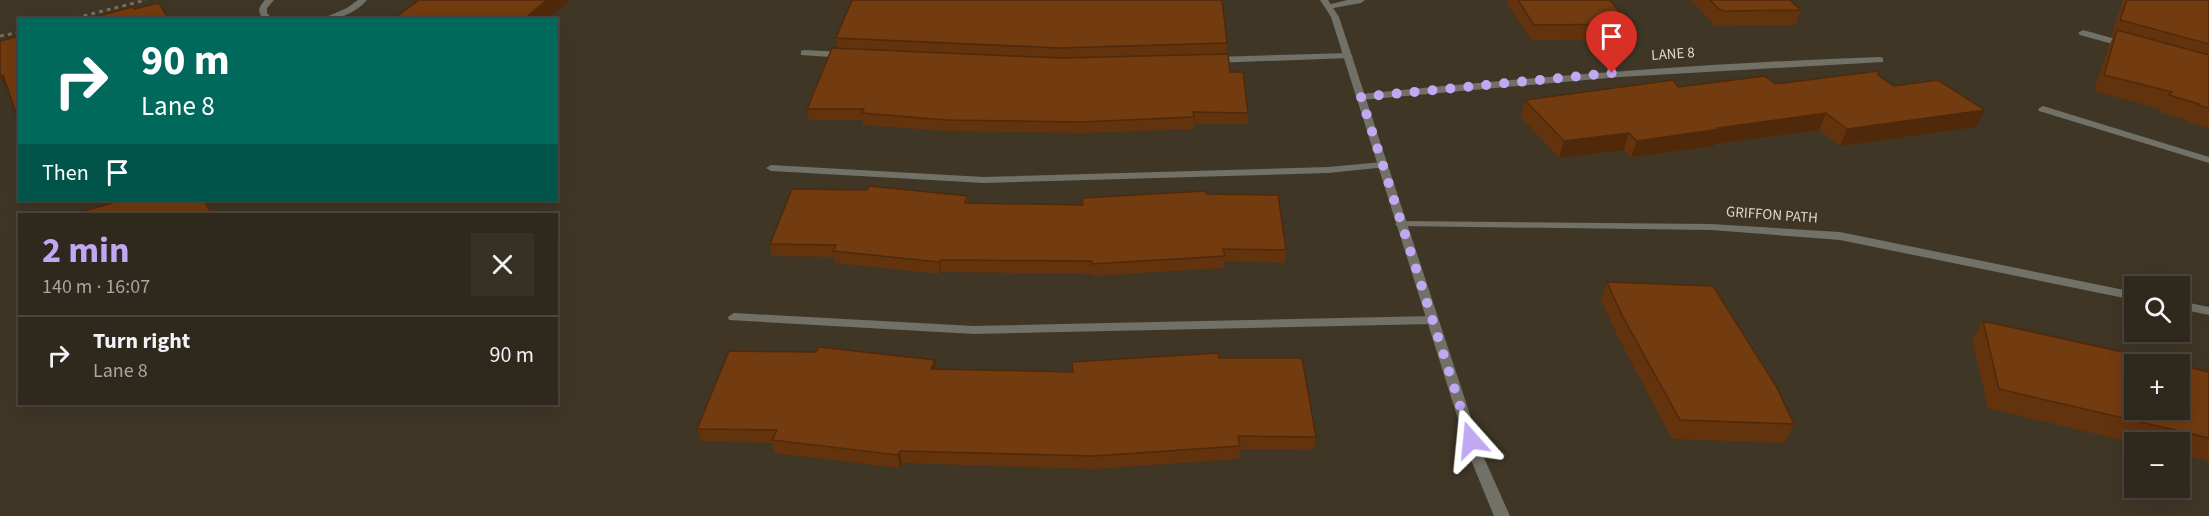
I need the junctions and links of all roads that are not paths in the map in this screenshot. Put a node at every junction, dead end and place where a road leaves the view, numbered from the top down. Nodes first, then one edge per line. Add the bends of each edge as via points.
1 (270, 0) edge
2 (363, 0) edge
3 (1362, 0) edge
4 (1326, 3) edge
5 (267, 18) edge
6 (329, 18) edge
7 (2083, 33) dead end
8 (2140, 48) edge
9 (804, 53) dead end
10 (850, 55) edge
11 (1348, 56) junction
12 (1198, 60) edge
13 (1880, 60) dead end
14 (1361, 97) junction
15 (2043, 109) dead end
16 (2209, 160) edge
17 (1383, 165) junction
18 (771, 168) dead end
19 (1401, 224) junction
20 (2124, 294) edge
21 (2190, 307) edge
22 (2209, 310) edge
23 (734, 317) dead end
24 (1432, 320) junction
25 (1502, 516) edge

1 - 5 street via 263,13
2 - 6 street
3 - 4 street
4 - 11 street via 1335,16
7 - 8 street
9 - 10 street
11 - 12 street
11 - 14 street
13 - 14 street, LANE 8 via 1635,71
14 - 17 street
15 - 16 street
17 - 18 street via 984,180
17 - 19 street
19 - 20 street, GRIFFON PATH via 1711,227 1840,236
19 - 24 street
21 - 22 street
23 - 24 street via 974,330
24 - 25 street via 1478,460

